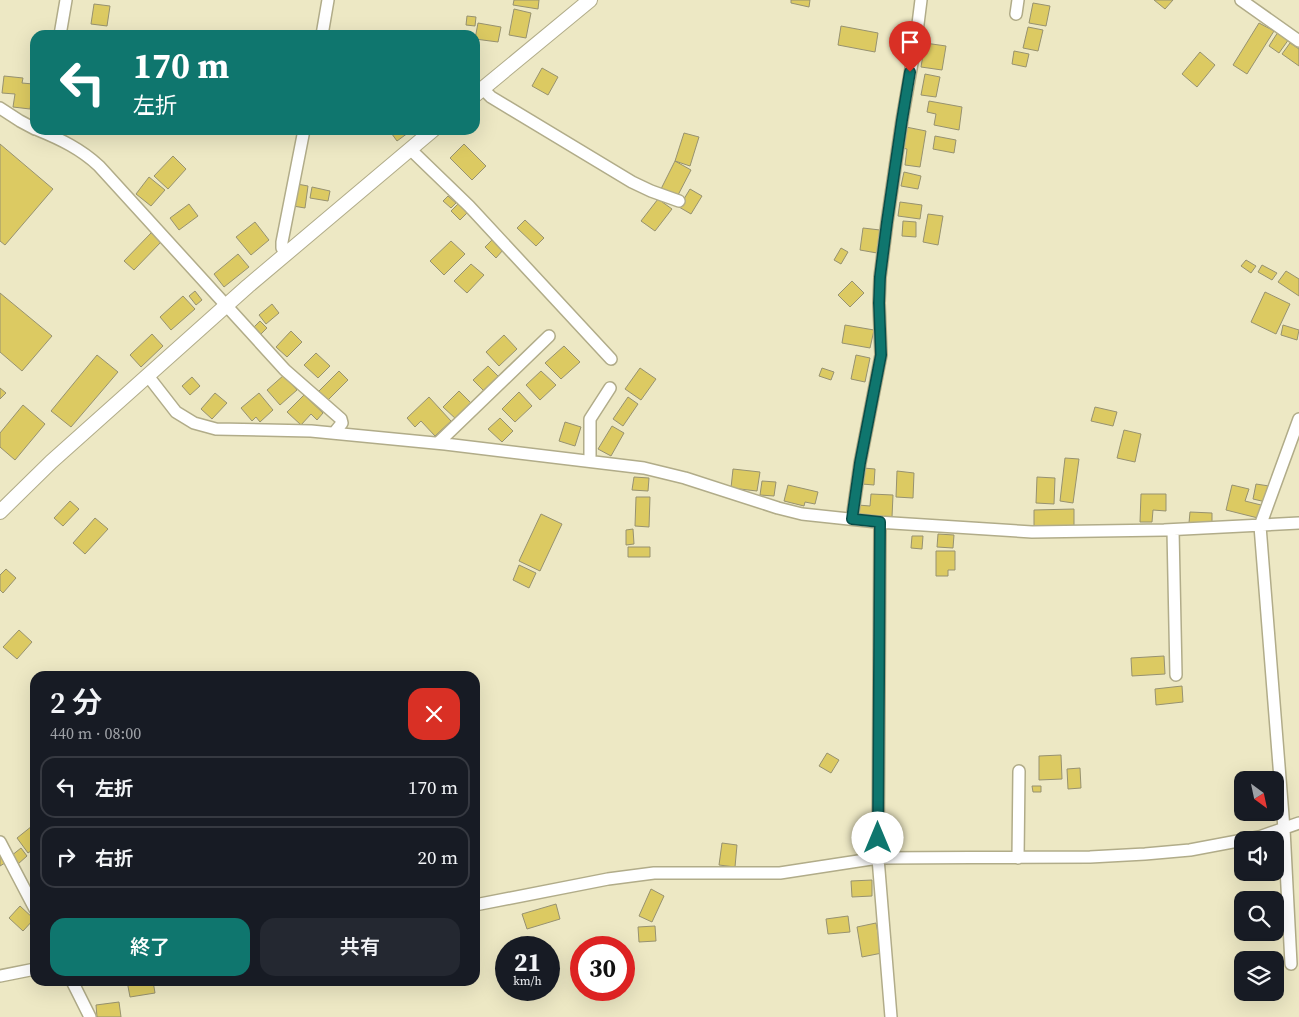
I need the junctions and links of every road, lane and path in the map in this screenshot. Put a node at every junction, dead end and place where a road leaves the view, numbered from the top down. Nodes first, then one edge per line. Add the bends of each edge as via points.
1 (66, 0) edge
2 (328, 0) edge
3 (590, 0) edge
4 (921, 0) edge
5 (1018, 0) edge
6 (1241, 0) edge
7 (1016, 14) dead end
8 (61, 30) edge
9 (323, 30) edge
10 (1299, 41) edge
11 (480, 91) edge
12 (480, 92) edge
13 (0, 108) edge
14 (30, 126) edge
15 (51, 135) edge
16 (303, 135) edge
17 (427, 135) edge
18 (410, 149) junction
19 (679, 201) dead end
20 (286, 253) junction
21 (226, 306) junction
22 (549, 336) dead end
23 (611, 359) dead end
24 (148, 376) junction
25 (610, 388) dead end
26 (1299, 419) edge
27 (334, 433) junction
28 (438, 443) junction
29 (590, 461) junction
30 (0, 512) edge
31 (852, 519) junction
32 (880, 522) junction
33 (1299, 523) edge
34 (1260, 526) junction
35 (1173, 530) junction
36 (1176, 675) dead end
37 (1019, 771) dead end
38 (1299, 823) edge
39 (1284, 829) junction
40 (0, 842) edge
41 (878, 858) junction
42 (1018, 858) junction
43 (30, 899) edge
44 (480, 904) edge
45 (1291, 964) dead end
46 (30, 970) edge
47 (0, 976) edge
48 (74, 986) edge
49 (90, 1017) edge
50 (891, 1017) edge

1 - 8 street
2 - 9 street
3 - 11 street
4 - 31 street via 880,277 881,355
5 - 7 street
6 - 10 street
12 - 19 street via 632,182
13 - 14 street
15 - 21 street via 99,166
16 - 20 street via 282,242
17 - 18 street
18 - 20 street
18 - 23 street via 469,206
20 - 21 street
21 - 24 street
21 - 27 street via 285,370 341,419 342,423
22 - 28 street
24 - 27 street via 176,412 194,423 216,429
24 - 30 street
25 - 29 street via 590,419
26 - 34 street
27 - 28 street
28 - 29 street
29 - 31 street via 644,468 685,478 802,514
31 - 32 street
32 - 35 street via 1032,532
32 - 41 street
33 - 34 street
34 - 35 street
34 - 39 street
35 - 36 street
37 - 42 street
38 - 39 street
39 - 42 street via 1258,837 1172,852
39 - 45 street
40 - 43 street
41 - 42 street
41 - 44 street via 780,873 673,872 638,875
41 - 50 street
46 - 47 street
48 - 49 street

